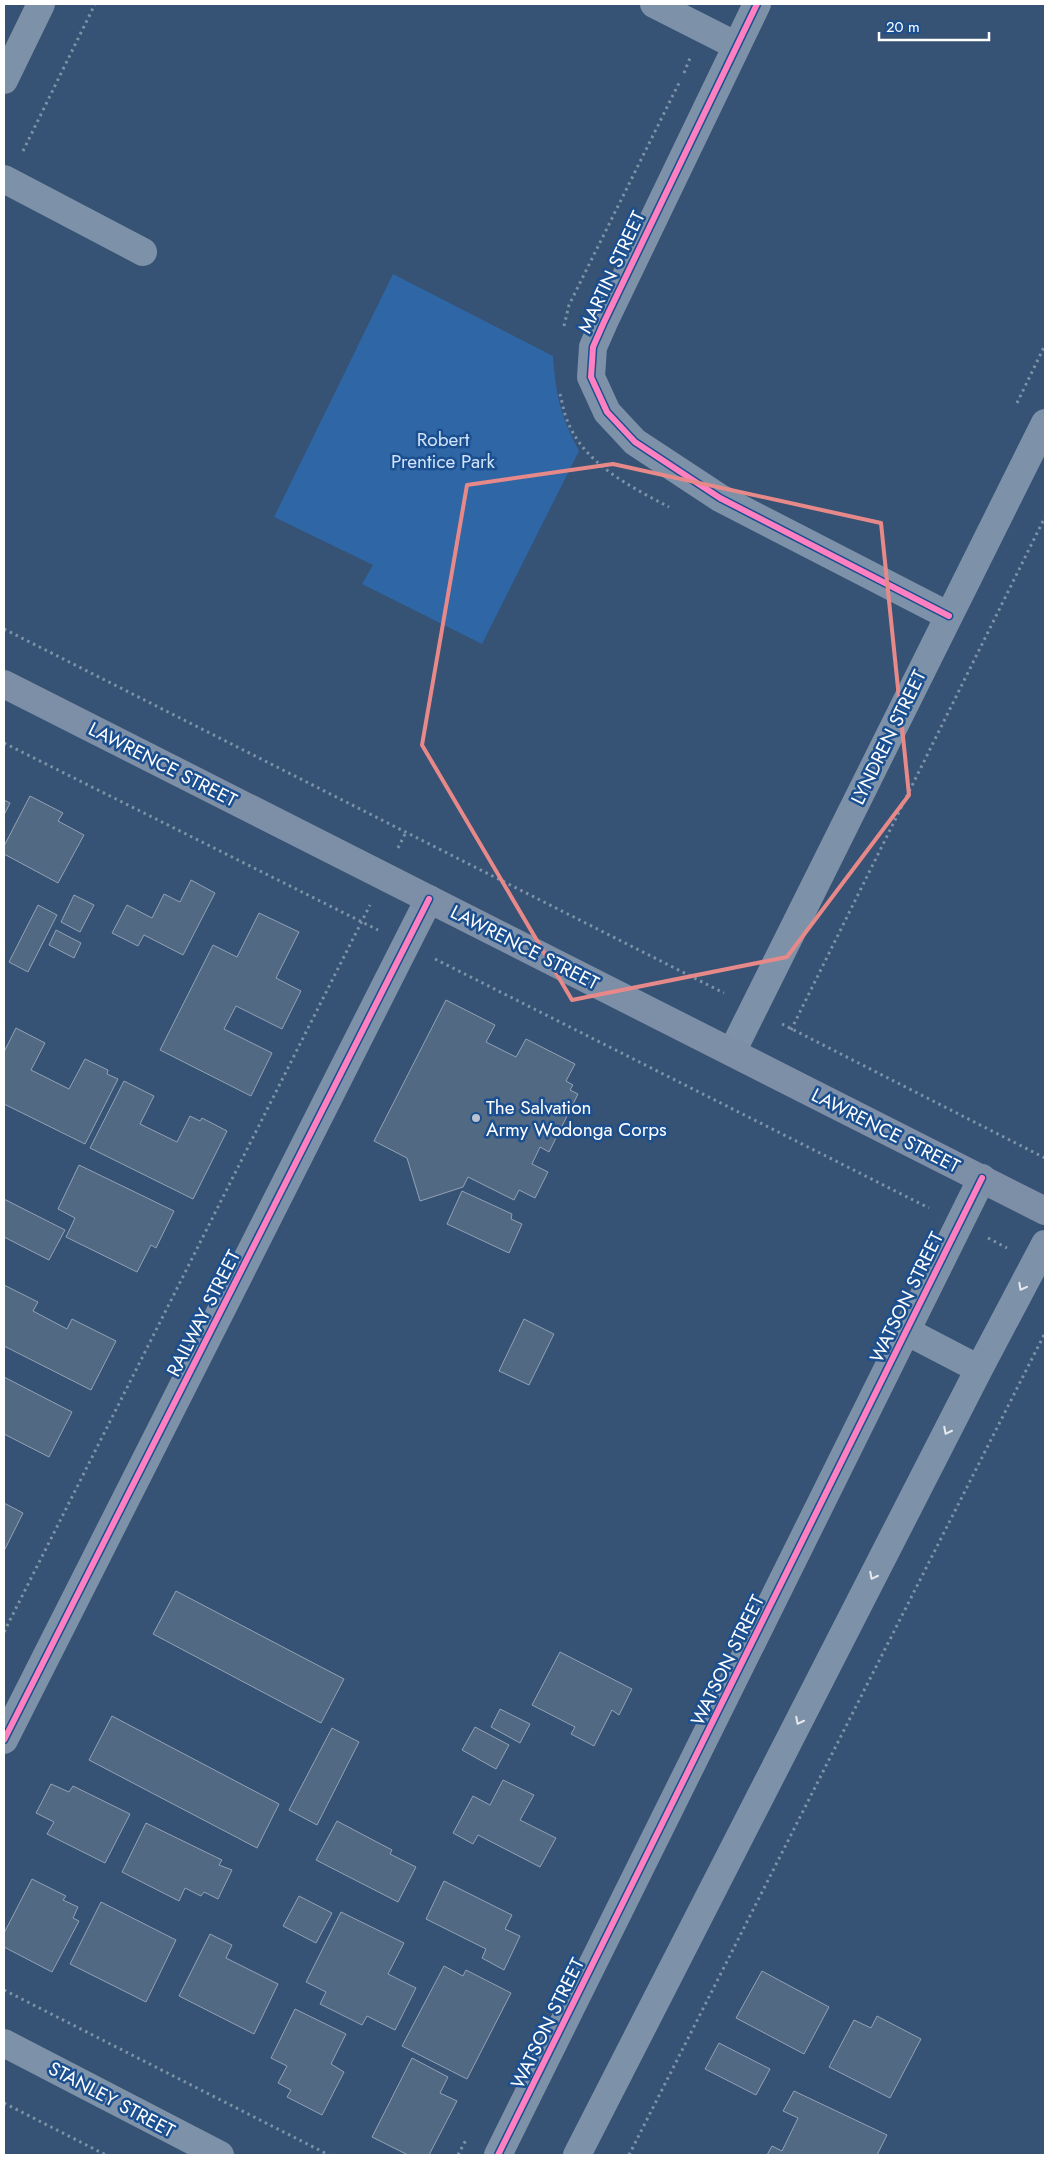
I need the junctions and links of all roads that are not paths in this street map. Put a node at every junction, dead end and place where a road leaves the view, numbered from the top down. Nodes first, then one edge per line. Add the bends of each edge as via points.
1 (41, 4) edge
2 (654, 4) edge
3 (757, 4) edge
4 (735, 45) junction
5 (4, 80) edge
6 (6, 180) edge
7 (143, 252) dead end
8 (1045, 423) edge
9 (949, 616) junction
10 (4, 684) edge
11 (429, 899) junction
12 (732, 1052) junction
13 (982, 1178) junction
14 (1045, 1212) edge
15 (1040, 1254) edge
16 (906, 1331) junction
17 (979, 1370) junction
18 (4, 1740) edge
19 (4, 2043) edge
20 (503, 2154) edge
21 (220, 2155) edge
22 (577, 2155) edge

1 - 5 street
2 - 4 street
3 - 4 street, MARTIN STREET
4 - 9 street, MARTIN STREET via 593,347 591,377 607,412 635,442 720,498
6 - 7 street
8 - 9 street, LYNDREN STREET
9 - 12 street, LYNDREN STREET
10 - 11 main road, LAWRENCE STREET
11 - 12 main road, LAWRENCE STREET
11 - 18 street, RAILWAY STREET
12 - 13 main road, LAWRENCE STREET
13 - 14 main road, LAWRENCE STREET
13 - 16 street, WATSON STREET
15 -> 17 street
16 - 17 street
16 - 20 street, WATSON STREET
17 -> 22 street
19 - 21 street, STANLEY STREET

